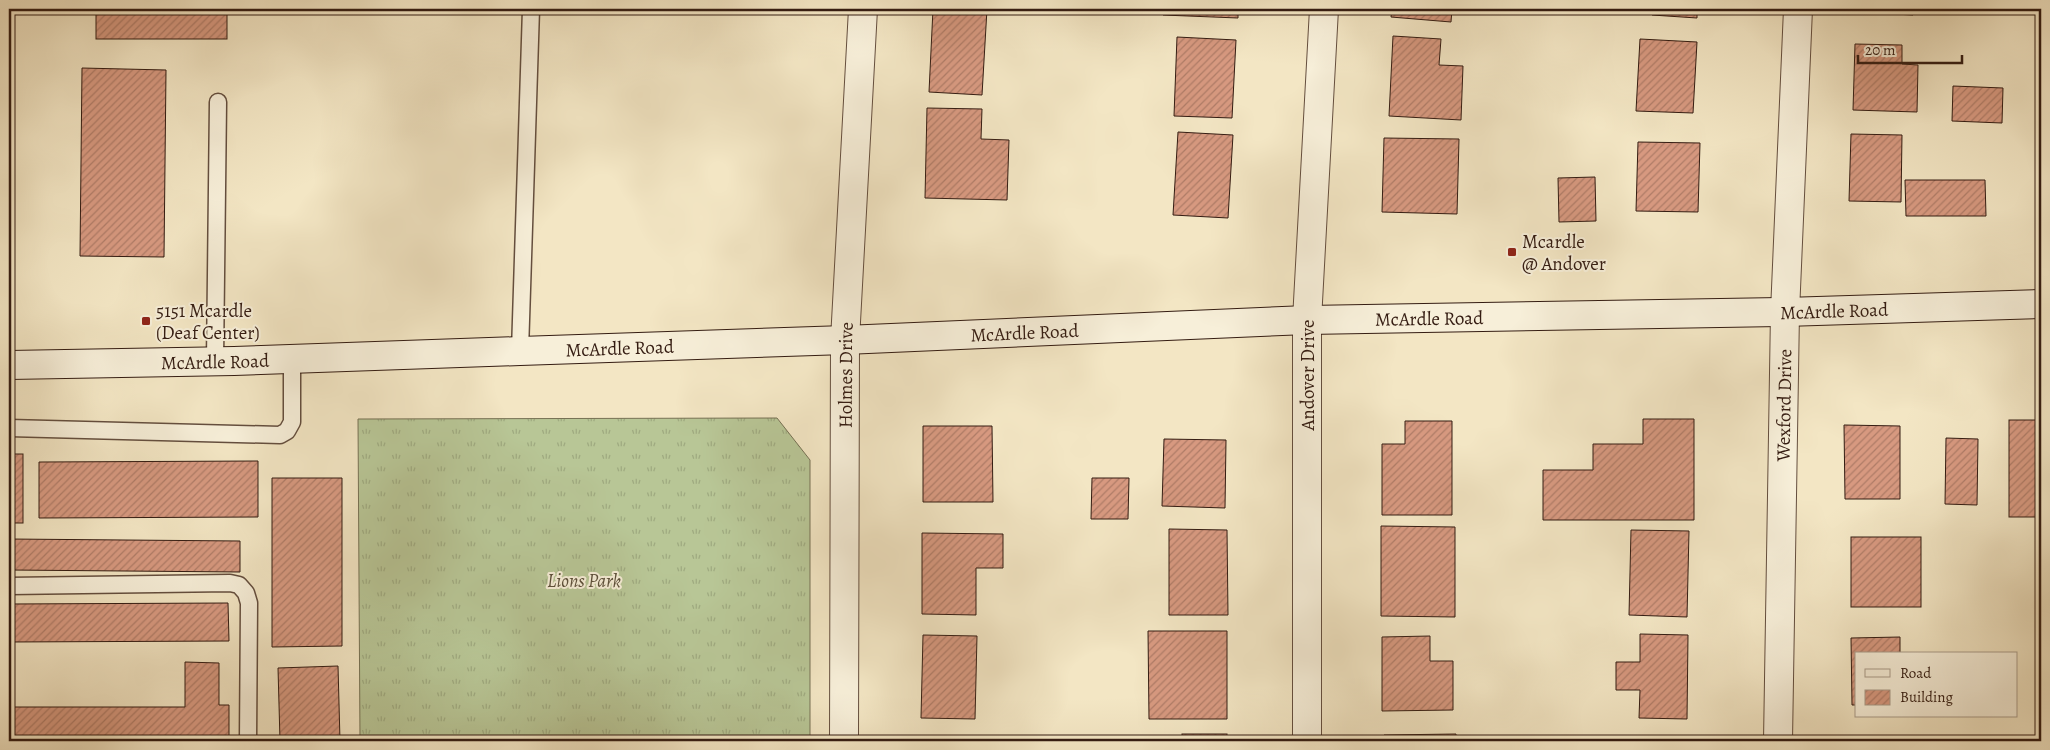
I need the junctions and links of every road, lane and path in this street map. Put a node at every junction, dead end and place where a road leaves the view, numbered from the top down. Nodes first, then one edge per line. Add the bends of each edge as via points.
1 (531, 9) edge
2 (863, 9) edge
3 (1324, 9) edge
4 (1798, 9) edge
5 (218, 102) dead end
6 (2041, 304) edge
7 (1785, 312) junction
8 (1307, 320) junction
9 (845, 340) junction
10 (520, 351) junction
11 (292, 359) junction
12 (215, 361) junction
13 (9, 365) edge
14 (9, 428) edge
15 (9, 586) edge
16 (248, 741) edge
17 (844, 741) edge
18 (1307, 741) edge
19 (1778, 741) edge

1 - 10 lane
2 - 9 street, Holmes Drive
3 - 8 street, Andover Drive
4 - 7 street, Wexford Drive
5 - 12 lane
6 - 7 street, McArdle Road
7 - 8 street, McArdle Road
7 - 19 street, Wexford Drive
8 - 9 street, McArdle Road
8 - 18 street, Andover Drive
9 - 10 street, McArdle Road
9 - 17 street, Holmes Drive
10 - 11 street, McArdle Road
11 - 12 street, McArdle Road
11 - 14 lane via 292,422 280,435
12 - 13 street, McArdle Road
15 - 16 lane via 239,585 249,603

